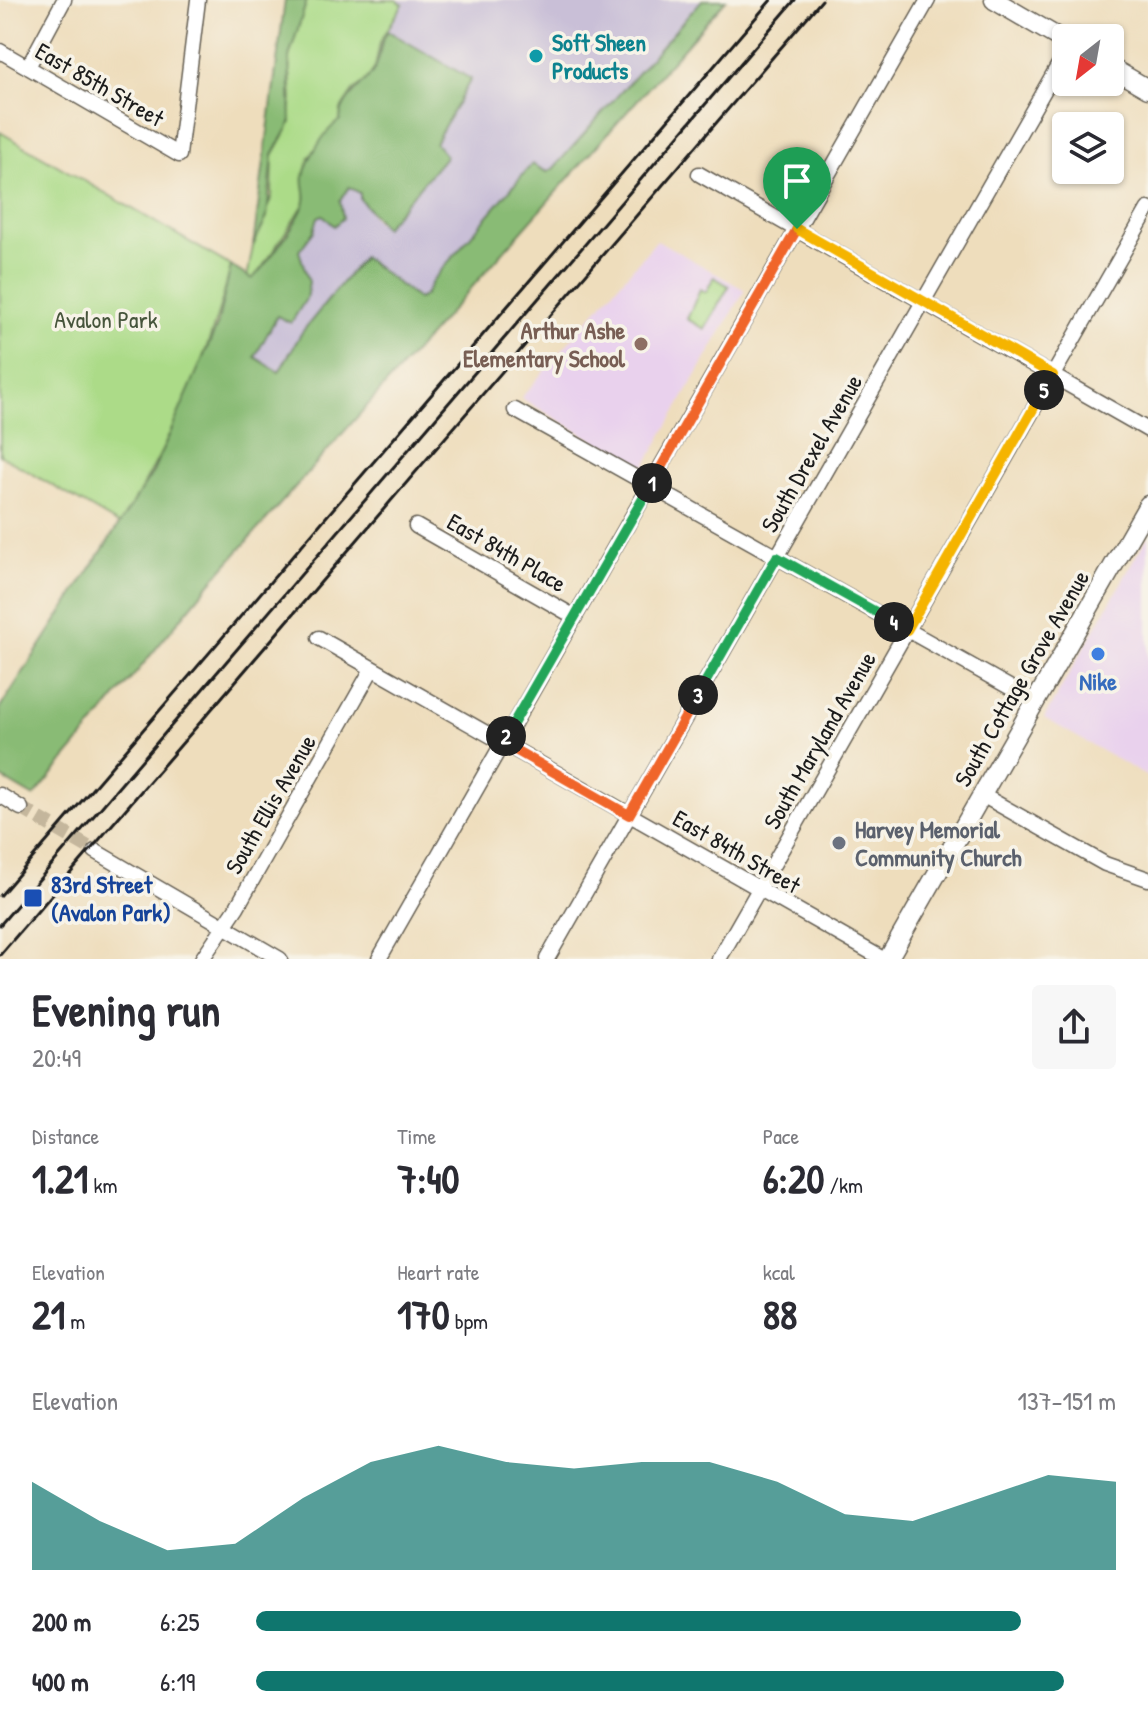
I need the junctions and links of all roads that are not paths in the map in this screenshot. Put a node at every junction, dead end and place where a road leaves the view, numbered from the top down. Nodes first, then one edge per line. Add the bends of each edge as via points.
1 (64, 0) edge
2 (198, 0) edge
3 (928, 0) edge
4 (994, 0) edge
5 (1052, 34) edge
6 (0, 51) edge
7 (28, 67) junction
8 (1124, 75) edge
9 (1052, 76) edge
10 (1148, 89) edge
11 (699, 174) dead end
12 (1148, 209) edge
13 (797, 229) junction
14 (923, 302) junction
15 (1053, 375) junction
16 (515, 410) dead end
17 (1148, 430) edge
18 (650, 486) junction
19 (1148, 505) edge
20 (416, 526) dead end
21 (777, 557) junction
22 (575, 617) junction
23 (907, 630) junction
24 (319, 638) dead end
25 (372, 669) junction
26 (1036, 702) junction
27 (503, 743) junction
28 (0, 795) edge
29 (982, 795) junction
30 (21, 808) tunnel mouth
31 (629, 815) junction
32 (95, 851) tunnel mouth
33 (1148, 879) edge
34 (759, 889) junction
35 (224, 926) junction
36 (202, 959) edge
37 (280, 959) edge
38 (379, 959) edge
39 (547, 959) edge
40 (719, 959) edge
41 (885, 959) edge

1 - 7 street
2 - 7 street, East 85th Street via 179,155
3 - 13 street
4 - 5 main road
6 - 7 street, East 85th Street
8 - 10 main road
9 - 14 street, South Drexel Avenue
11 - 13 street
12 - 15 street, South Maryland Avenue
13 - 14 street
13 - 18 street
14 - 15 street
14 - 21 street, South Drexel Avenue
15 - 17 street
15 - 23 street, South Maryland Avenue
16 - 18 street
18 - 21 street
18 - 22 street
19 - 26 main road, South Cottage Grove Avenue
20 - 22 street, East 84th Place
21 - 23 street
21 - 31 street, South Drexel Avenue
22 - 27 street
23 - 26 street
23 - 34 street, South Maryland Avenue
24 - 25 street, East 84th Street
25 - 27 street, East 84th Street
25 - 35 street, South Ellis Avenue
26 - 29 main road, South Cottage Grove Avenue
27 - 31 street, East 84th Street
27 - 38 street
28 - 30 street
29 - 33 street via 1105,864
29 - 41 main road, South Cottage Grove Avenue
31 - 34 street, East 84th Street
31 - 39 street, South Drexel Avenue
32 - 35 street
34 - 40 street, South Maryland Avenue
34 - 41 street, East 84th Street
35 - 36 street, South Ellis Avenue
35 - 37 street

